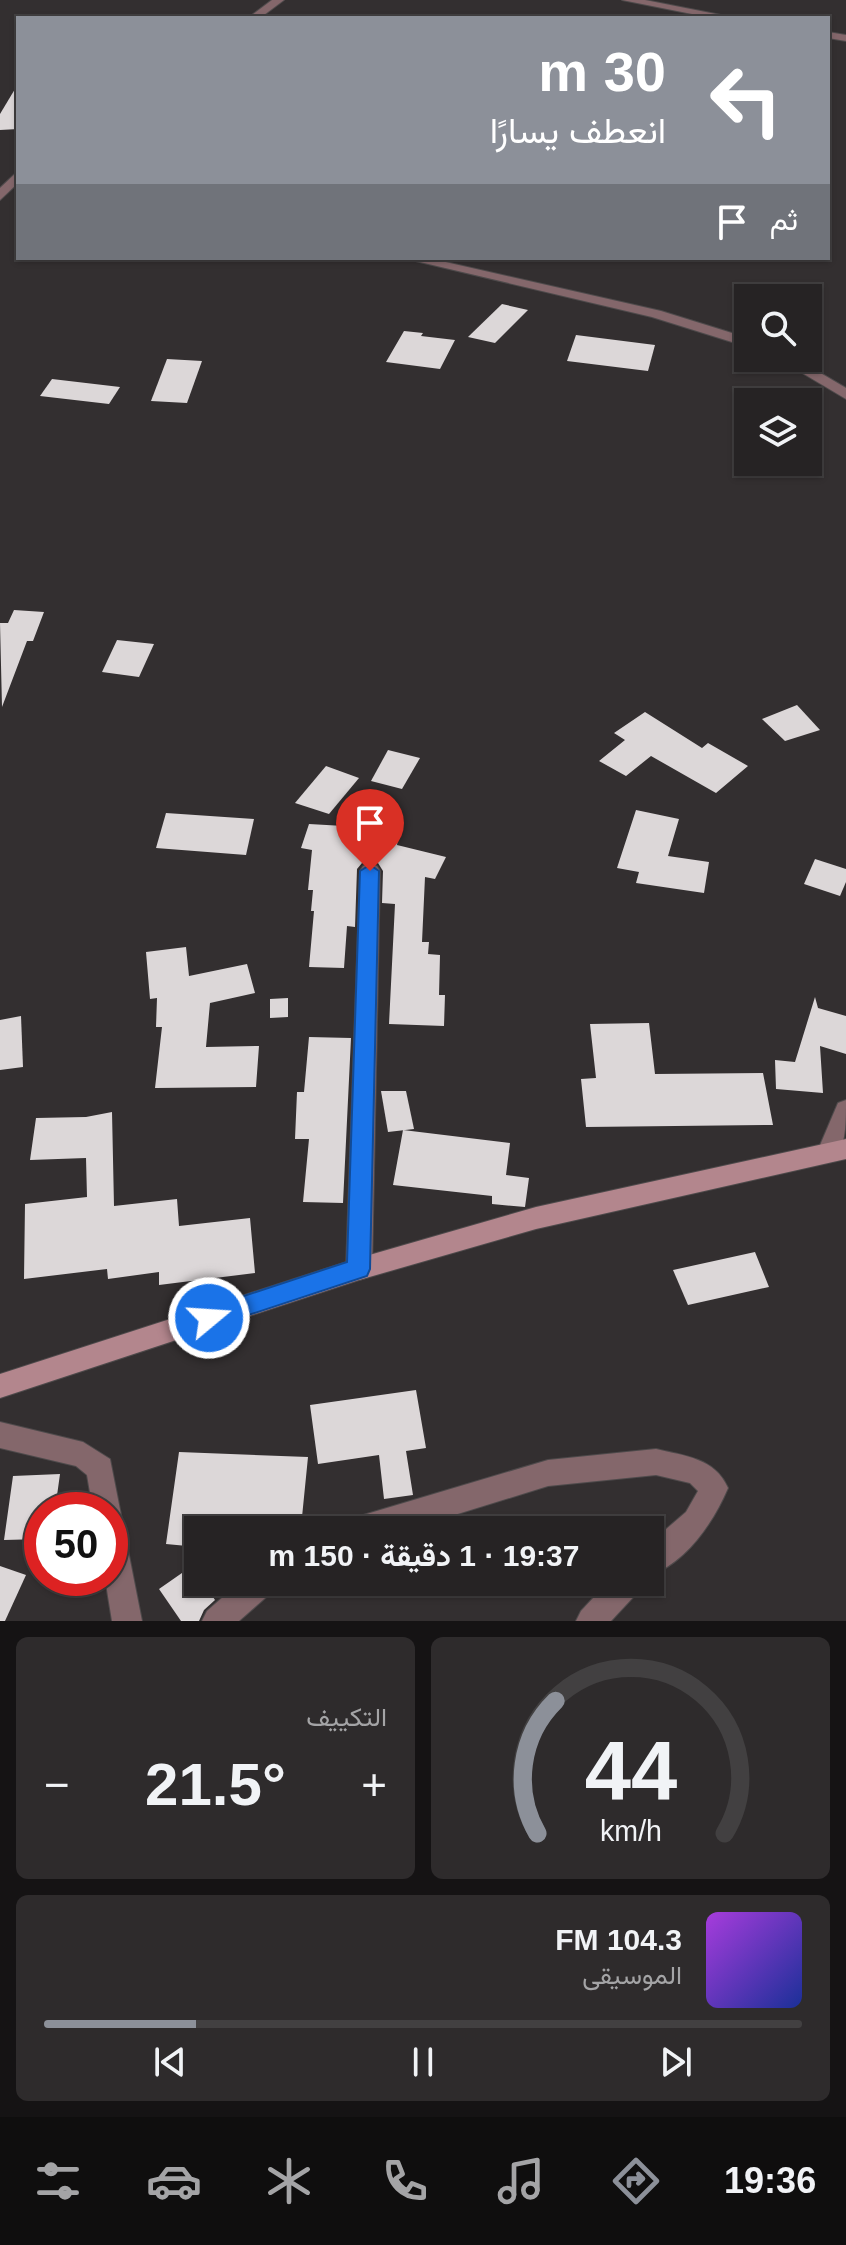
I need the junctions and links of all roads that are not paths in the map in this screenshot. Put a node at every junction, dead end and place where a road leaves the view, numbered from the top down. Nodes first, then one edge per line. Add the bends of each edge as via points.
1 (279, 0) edge
2 (627, 0) edge
3 (256, 16) edge
4 (719, 16) edge
5 (16, 177) edge
6 (0, 196) edge
7 (419, 260) edge
8 (734, 339) edge
9 (808, 372) edge
10 (846, 394) edge
11 (370, 871) dead end
12 (846, 1110) edge
13 (838, 1150) edge
14 (359, 1269) junction
15 (0, 1386) edge
16 (0, 1435) edge
17 (104, 1492) edge
18 (406, 1516) edge
19 (664, 1550) edge
20 (123, 1596) edge
21 (246, 1596) edge
22 (615, 1596) edge
23 (127, 1621) edge
24 (217, 1621) edge
25 (591, 1621) edge

1 - 3 street
2 - 4 street
5 - 6 street
7 - 8 street via 656,314
9 - 10 street
11 - 14 street
12 - 13 street
13 - 14 main road via 536,1218
14 - 15 main road
16 - 17 street via 83,1455 100,1468
18 - 19 street via 548,1473 656,1462 698,1472 714,1488 696,1522
20 - 23 street
21 - 24 street
22 - 25 street

